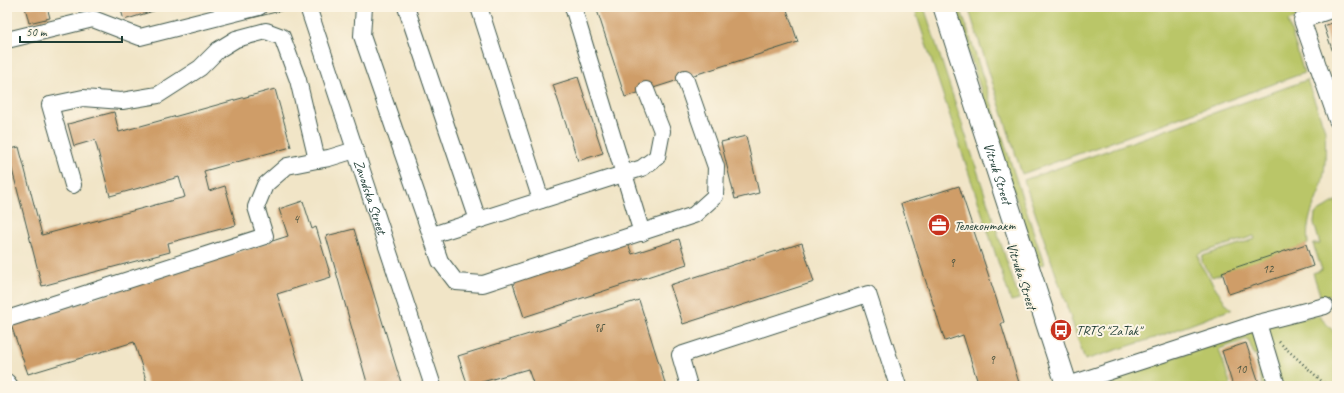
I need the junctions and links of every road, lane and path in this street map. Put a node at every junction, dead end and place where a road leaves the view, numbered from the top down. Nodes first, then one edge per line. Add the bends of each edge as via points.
1 (259, 7) edge
2 (308, 7) edge
3 (353, 7) edge
4 (364, 7) edge
5 (406, 7) edge
6 (479, 7) edge
7 (573, 7) edge
8 (935, 7) edge
9 (944, 7) edge
10 (1337, 8) edge
11 (93, 13) edge
12 (362, 36) junction
13 (7, 40) edge
14 (685, 78) dead end
15 (646, 90) dead end
16 (1337, 120) edge
17 (355, 150) junction
18 (317, 160) junction
19 (624, 173) junction
20 (72, 185) dead end
21 (541, 200) junction
22 (478, 220) junction
23 (642, 232) junction
24 (432, 235) junction
25 (1325, 306) dead end
26 (7, 319) edge
27 (1258, 323) junction
28 (7, 382) edge
29 (10, 386) edge
30 (433, 386) edge
31 (689, 386) edge
32 (898, 386) edge
33 (1057, 386) edge
34 (1066, 386) edge
35 (1277, 386) edge
36 (1327, 386) edge

1 - 11 street via 140,37
2 - 17 street, Zavodska Street
3 - 12 street
4 - 12 street
5 - 22 street
6 - 21 street
7 - 19 street
8 - 33 main road, Vitruka Street
9 - 34 main road, Vitruk Street
10 - 16 street via 1302,20
11 - 13 street
12 - 24 street
14 - 23 street via 716,167 715,196 694,215
15 - 19 street via 662,131 657,157 642,168
17 - 18 street
17 - 30 street, Zavodska Street
18 - 20 street via 298,80 282,37 266,31 230,42 200,68 158,96 122,101 83,98 50,105
18 - 26 street via 287,166 265,185 256,208 265,236
19 - 21 street
19 - 23 street
21 - 22 street
22 - 24 street
23 - 24 street via 483,284 456,282 440,261
25 - 27 street
27 - 34 street
27 - 35 street
27 - 36 path
28 - 29 street
31 - 32 street via 680,354 868,294

